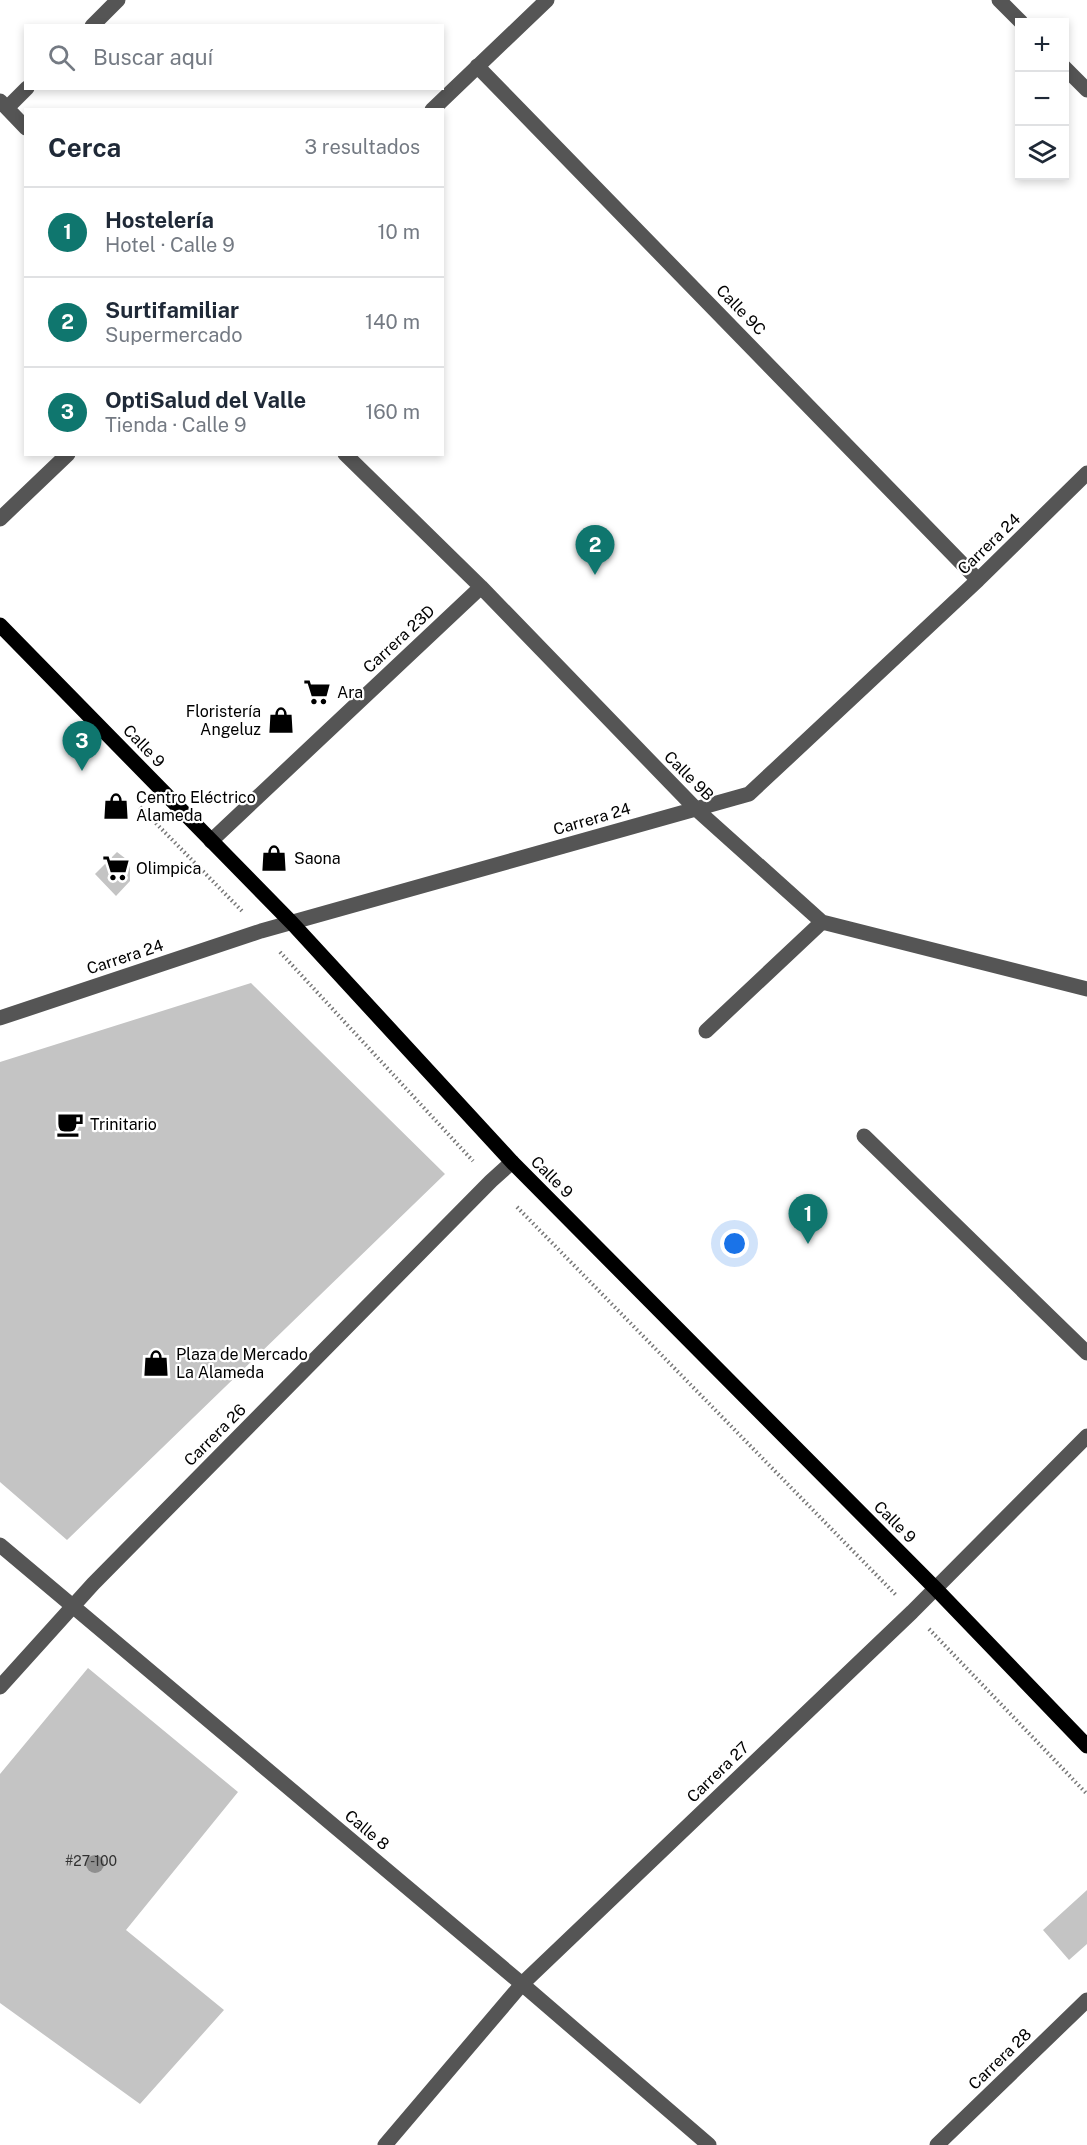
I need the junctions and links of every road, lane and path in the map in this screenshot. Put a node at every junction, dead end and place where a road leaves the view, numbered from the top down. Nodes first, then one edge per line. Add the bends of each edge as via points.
1 (118, 0) edge
2 (547, 0) edge
3 (999, 0) edge
4 (1017, 18) edge
5 (94, 24) edge
6 (477, 66) junction
7 (1069, 71) edge
8 (24, 90) edge
9 (1087, 90) edge
10 (3, 105) edge
11 (434, 108) edge
12 (24, 126) edge
13 (66, 456) edge
14 (347, 456) edge
15 (1087, 473) edge
16 (0, 519) edge
17 (978, 580) junction
18 (481, 587) junction
19 (0, 625) edge
20 (139, 805) dead end
21 (696, 809) junction
22 (211, 841) junction
23 (822, 922) junction
24 (292, 923) junction
25 (261, 931) junction
26 (1087, 989) edge
27 (0, 1018) edge
28 (706, 1031) dead end
29 (864, 1136) dead end
30 (472, 1161) dead end
31 (512, 1162) junction
32 (517, 1207) dead end
33 (1087, 1353) edge
34 (1087, 1436) edge
35 (0, 1545) edge
36 (936, 1588) junction
37 (897, 1596) dead end
38 (72, 1606) junction
39 (929, 1629) dead end
40 (0, 1687) edge
41 (1087, 1746) edge
42 (1087, 1794) edge
43 (522, 1984) junction
44 (1087, 2000) edge
45 (385, 2145) edge
46 (709, 2145) edge
47 (937, 2145) edge

1 - 5 street
2 - 6 street
3 - 4 street
6 - 11 street
6 - 17 street, Calle 9C
7 - 9 street
8 - 10 street
10 - 12 street
13 - 16 street
14 - 18 street, Calle 9B
15 - 17 street, Carrera 24
17 - 21 street, Carrera 24 via 749,794
18 - 21 street, Calle 9B
18 - 22 street, Carrera 23D
19 - 22 main road, Calle 9
20 - 25 path
21 - 23 street, Calle 9B
21 - 24 street, Carrera 24
22 - 24 main road, Calle 9
23 - 26 street, Calle 9B
23 - 28 street
24 - 25 street, Carrera 24
24 - 31 main road, Calle 9
25 - 27 street, Carrera 24
25 - 30 path
29 - 33 street
31 - 36 main road, Calle 9
31 - 38 street, Carrera 26
32 - 37 path
34 - 36 street, Carrera 27
35 - 38 street, Calle 8
36 - 41 main road, Calle 9
36 - 43 street, Carrera 27
38 - 40 street, Carrera 26
38 - 43 street, Calle 8
39 - 42 path
43 - 45 street, Carrera 27
43 - 46 street, Calle 8
44 - 47 street, Carrera 28

